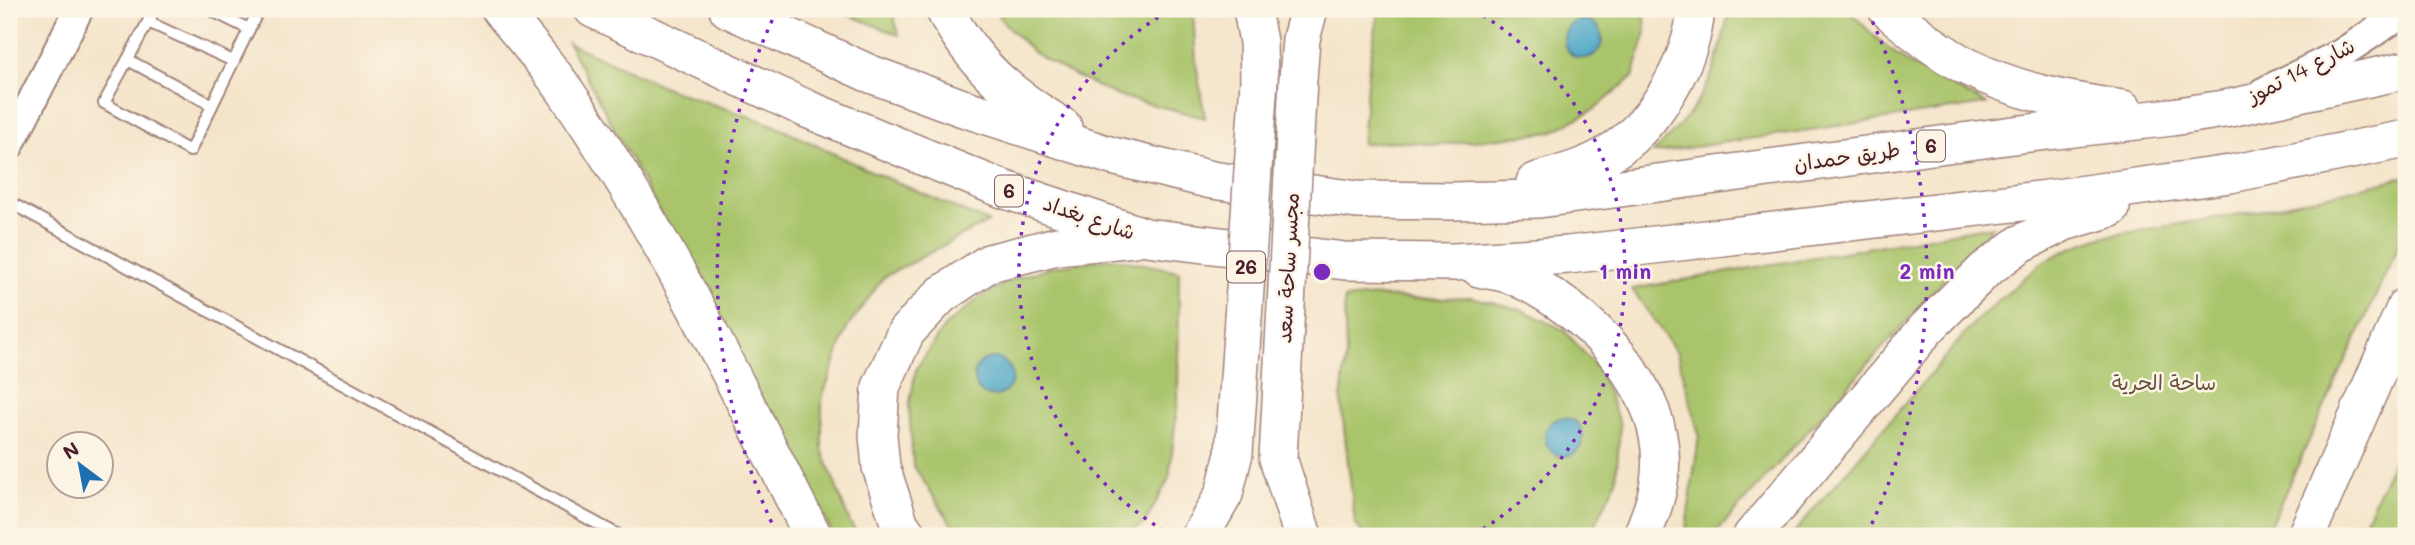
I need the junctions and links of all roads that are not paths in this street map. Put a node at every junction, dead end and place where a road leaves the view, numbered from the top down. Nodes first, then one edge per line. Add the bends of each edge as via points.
1 (79, 9) edge
2 (155, 9) edge
3 (208, 9) edge
4 (259, 9) edge
5 (500, 9) edge
6 (593, 9) edge
7 (728, 9) edge
8 (944, 9) edge
9 (1696, 9) edge
10 (1887, 9) edge
11 (2406, 11) edge
12 (148, 22) junction
13 (1305, 24) edge
14 (1255, 25) edge
15 (249, 29) junction
16 (128, 60) junction
17 (233, 61) junction
18 (2406, 70) edge
19 (212, 105) junction
20 (2230, 108) junction
21 (2172, 117) junction
22 (2406, 139) edge
23 (9, 146) edge
24 (1112, 156) junction
25 (2230, 174) junction
26 (1452, 201) junction
27 (9, 202) edge
28 (1146, 237) junction
29 (1454, 262) junction
30 (2406, 306) edge
31 (1234, 453) junction
32 (1278, 458) junction
33 (620, 536) edge
34 (813, 536) edge
35 (908, 536) edge
36 (1200, 536) edge
37 (1228, 536) edge
38 (1274, 536) edge
39 (1303, 536) edge
40 (1642, 536) edge
41 (1752, 536) edge
42 (2306, 536) edge

1 - 23 main road
2 - 12 lane
3 - 15 lane
4 - 15 lane
5 - 34 highway via 565,90 624,180 677,270
6 - 28 highway, شارع بغداد / 6 via 807,109 1000,188
7 - 24 highway, 6 via 868,73
8 - 24 highway via 960,38 993,78 1035,110
9 - 26 highway via 1671,89 1649,119 1611,153 1573,171
10 - 21 highway via 1966,66 2018,87 2083,104
11 - 20 main road, شارع 14 تموز via 2342,53
12 - 16 lane
12 - 17 lane
13 - 32 highway, مجسر ساحة سعد / 26, bridge via 1298,79
14 - 31 highway, مجسر ساحة سعد / 26, bridge via 1259,80
15 - 17 lane
16 - 19 lane
16 - 19 lane via 104,103 190,151
17 - 19 lane
18 - 20 highway, طريق حمدان / 6
20 - 21 highway, طريق حمدان / 6
21 - 26 highway, طريق حمدان / 6 via 1539,199
22 - 25 highway, 6
24 - 26 highway, 6 via 1212,180 1357,200
25 - 29 highway, 6 via 1568,255
25 - 41 highway via 2064,222 2020,244 1975,279 1927,328
27 - 33 lane
28 - 29 highway, شارع بغداد / 6 via 1345,261
28 - 35 highway via 1057,246 989,264 941,295 906,332 881,387 878,435 881,467
29 - 40 highway via 1514,276 1573,311 1601,335 1640,388 1656,427 1660,472
30 - 42 highway
31 - 36 highway via 1224,494
31 - 37 highway, 26
32 - 38 highway, 26
32 - 39 highway

